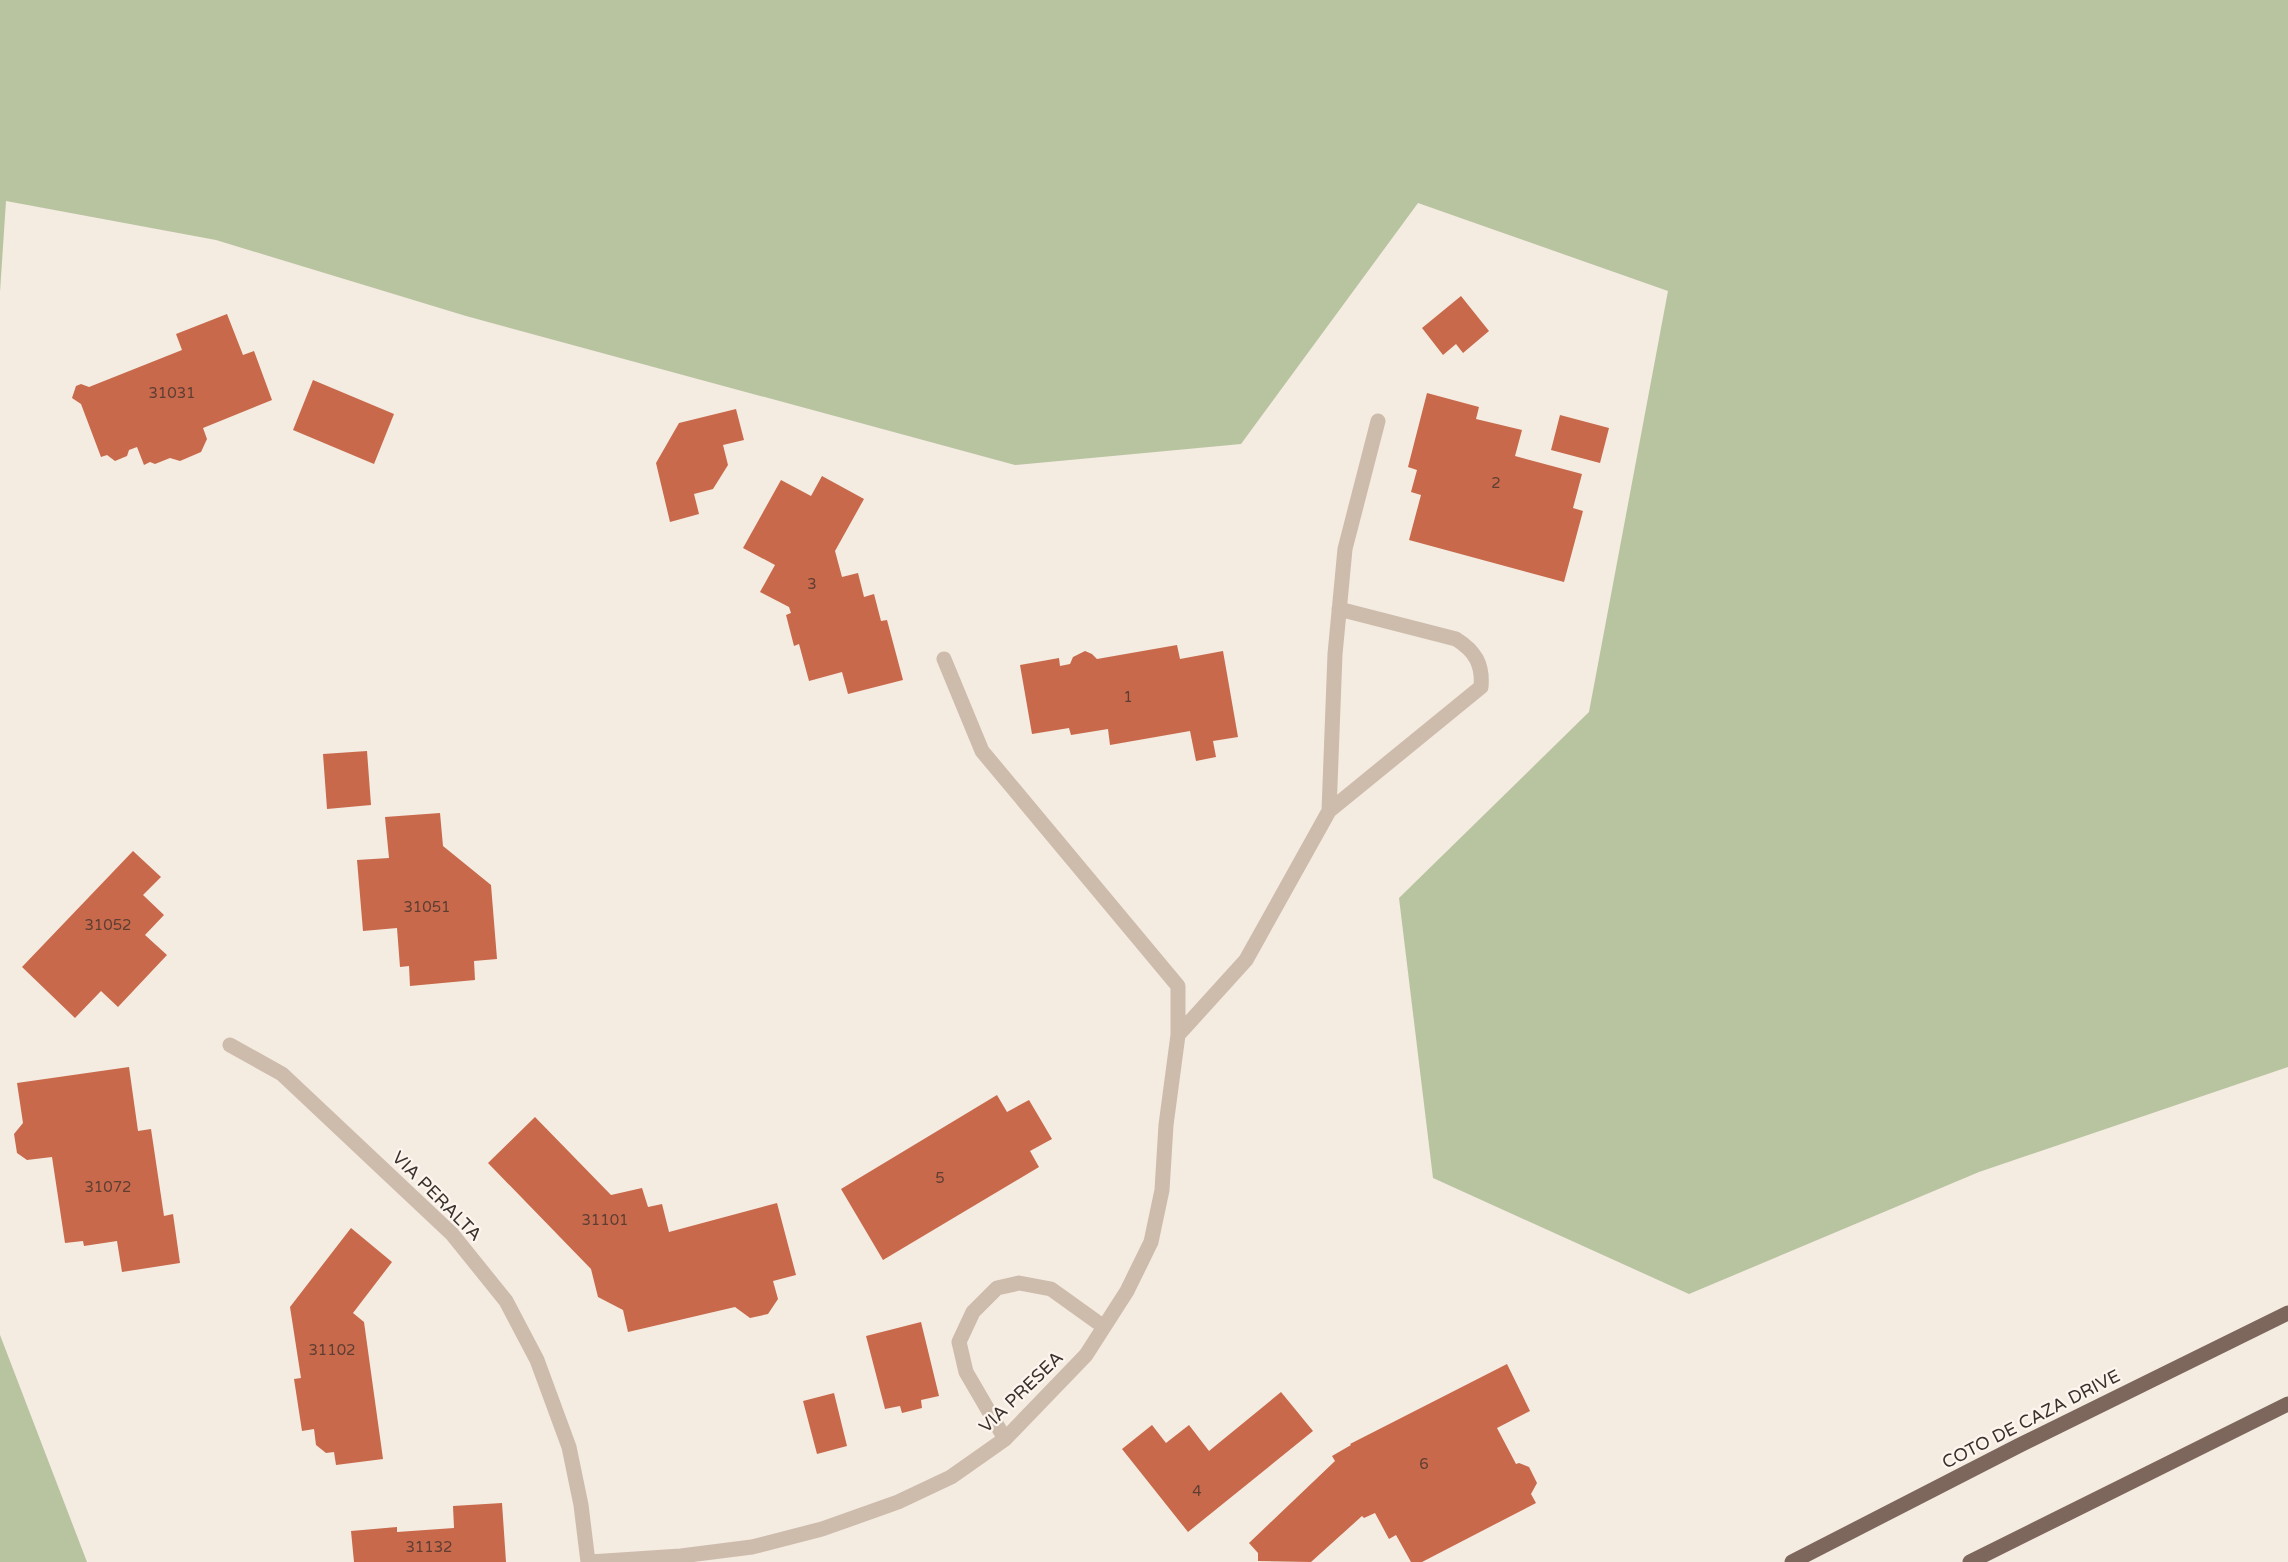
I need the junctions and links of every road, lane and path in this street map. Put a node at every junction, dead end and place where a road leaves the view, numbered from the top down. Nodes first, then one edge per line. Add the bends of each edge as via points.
1 (1378, 421) dead end
2 (1339, 609) junction
3 (944, 659) dead end
4 (1329, 811) junction
5 (1178, 1035) junction
6 (230, 1045) dead end
7 (2288, 1312) edge
8 (1104, 1327) junction
9 (2288, 1404) edge
10 (1005, 1439) junction
11 (589, 1562) edge
12 (1792, 1562) edge
13 (1970, 1562) edge

1 - 2 street via 1345,549
2 - 4 street
2 - 4 street via 1456,639 1470,648 1482,671 1481,687
3 - 5 street, VIA PRESEA via 982,751 1178,986
4 - 5 street via 1246,960
5 - 8 street, VIA PRESEA via 1161,1190 1151,1242 1127,1292
6 - 11 street, VIA PERALTA via 291,1082 452,1234 506,1301 537,1360 568,1447
7 - 12 main road, COTO DE CAZA DRIVE
8 - 10 street, VIA PRESEA via 1086,1355
8 - 10 street via 1051,1289 1019,1283 997,1288 973,1312 959,1342 966,1372
9 - 13 main road
10 - 11 street, VIA PRESEA via 951,1477 898,1502 822,1529 752,1547

